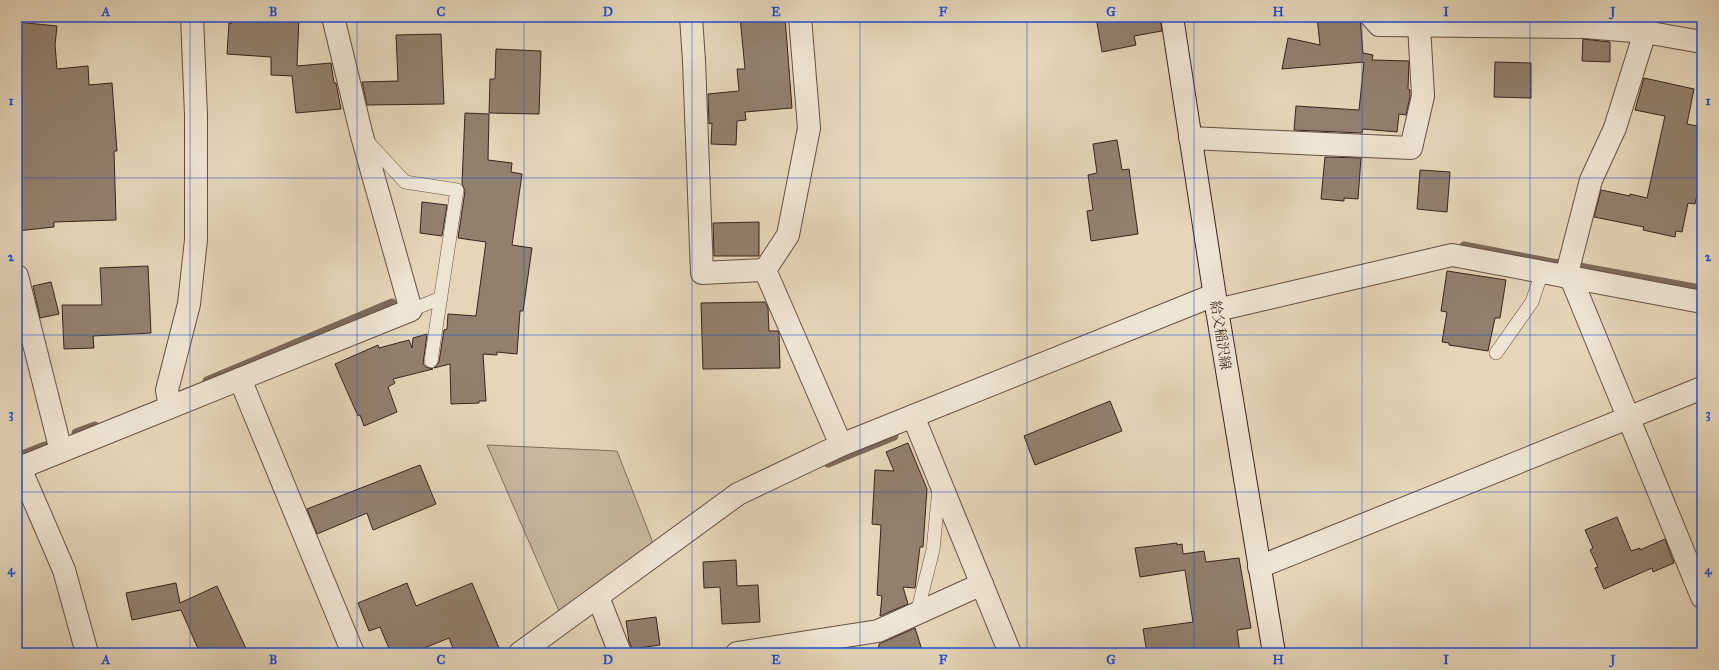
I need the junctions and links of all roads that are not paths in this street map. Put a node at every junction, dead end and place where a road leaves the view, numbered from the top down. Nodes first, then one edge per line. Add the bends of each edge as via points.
1 (192, 17) edge
2 (333, 17) edge
3 (691, 17) edge
4 (800, 17) edge
5 (1172, 17) edge
6 (1372, 17) edge
7 (1645, 24) edge
8 (1419, 25) junction
9 (1702, 42) edge
10 (362, 136) junction
11 (1190, 138) junction
12 (765, 270) junction
13 (1542, 272) junction
14 (17, 276) edge
15 (1568, 278) junction
16 (441, 298) junction
17 (1702, 302) edge
18 (1216, 303) junction
19 (411, 310) junction
20 (1496, 353) dead end
21 (431, 361) dead end
22 (240, 378) junction
23 (1702, 388) edge
24 (170, 407) junction
25 (913, 416) junction
26 (1628, 418) junction
27 (842, 445) junction
28 (61, 451) junction
29 (18, 469) edge
30 (940, 482) junction
31 (1259, 567) junction
32 (982, 584) junction
33 (598, 596) junction
34 (1702, 597) edge
35 (917, 613) junction
36 (799, 648) edge
37 (86, 653) edge
38 (353, 653) edge
39 (520, 653) edge
40 (620, 653) edge
41 (737, 653) edge
42 (1010, 653) edge
43 (1274, 653) edge

1 - 24 street via 196,115 196,240 189,304 167,390
2 - 10 street
3 - 12 street via 702,273
4 - 12 street via 808,128 788,235
5 - 11 street, 給父稲沢線
6 - 8 street via 1380,25
7 - 8 street
7 - 9 street
7 - 15 street via 1615,128 1592,180
8 - 11 street via 1423,96 1412,148
10 - 16 lane via 405,182 458,190
10 - 19 street
11 - 18 street, 給父稲沢線
12 - 27 street
13 - 15 street
13 - 18 street via 1452,255
13 - 20 lane via 1532,302
14 - 28 street
15 - 17 street
15 - 26 street
16 - 19 lane
16 - 21 lane
18 - 25 street
18 - 31 street, 給父稲沢線
19 - 22 street
22 - 24 street
22 - 38 street
23 - 26 street
24 - 28 street
25 - 27 street
25 - 30 street
26 - 31 street
26 - 34 street
27 - 33 street via 738,494
28 - 29 street
29 - 37 street via 64,570
30 - 32 street
30 - 35 lane via 933,550
31 - 43 street, 給父稲沢線
32 - 35 street
32 - 42 street
33 - 39 street
33 - 40 street
35 - 36 street via 878,631
36 - 41 street

